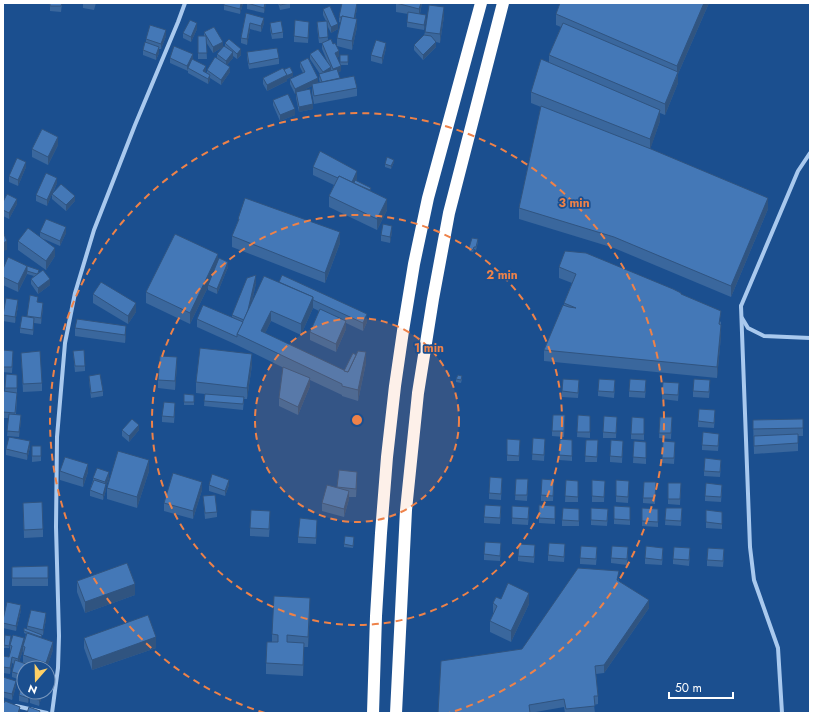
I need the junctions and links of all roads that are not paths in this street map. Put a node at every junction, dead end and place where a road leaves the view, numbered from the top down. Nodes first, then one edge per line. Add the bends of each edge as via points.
1 (185, 3) edge
2 (481, 3) edge
3 (503, 3) edge
4 (810, 153) edge
5 (741, 306) junction
6 (810, 338) edge
7 (10, 704) edge
8 (46, 713) edge
9 (52, 713) edge
10 (373, 713) edge
11 (396, 713) edge
12 (782, 713) edge

1 - 9 street via 94,230 75,293 65,343 57,437 59,642
2 - 10 highway via 428,198 403,331 380,533
3 - 11 highway via 449,213 418,393 406,510
4 - 5 street via 798,171
5 - 6 street via 742,319 748,328 764,336
5 - 12 street via 750,547 754,580 778,648
7 - 8 street

